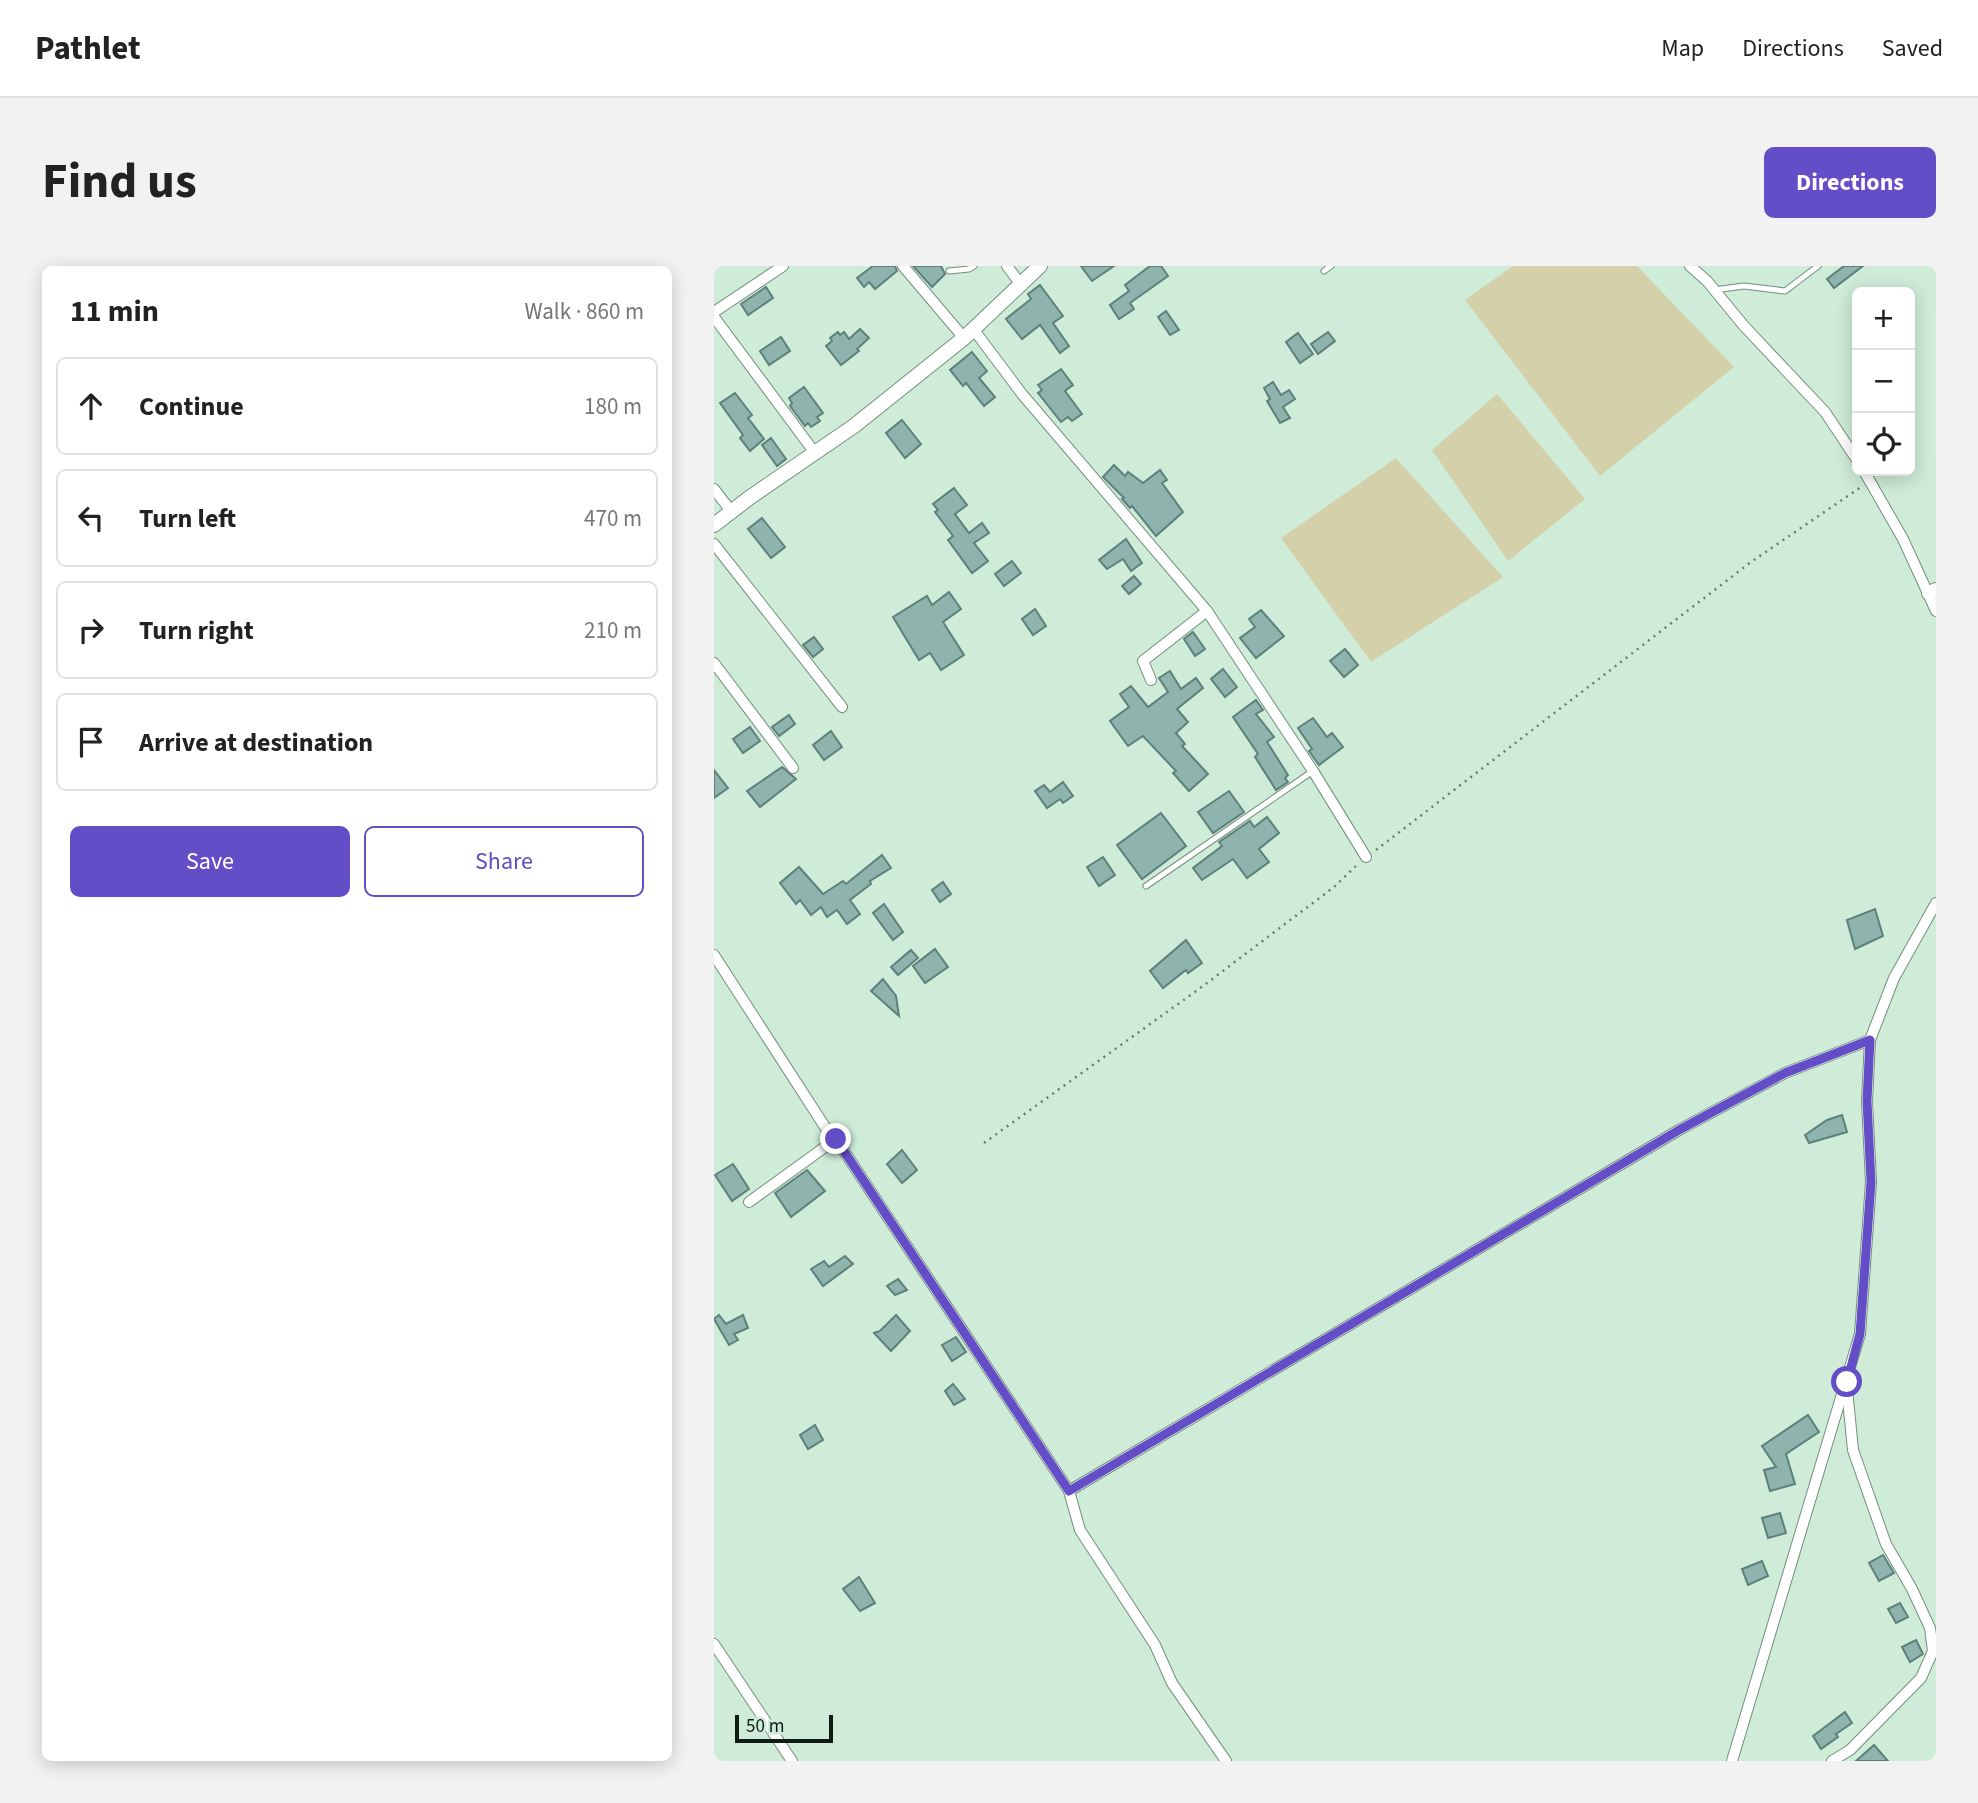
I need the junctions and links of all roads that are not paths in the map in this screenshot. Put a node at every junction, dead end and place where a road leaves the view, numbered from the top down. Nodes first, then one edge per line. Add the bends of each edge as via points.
1 (783, 266) edge
2 (903, 266) edge
3 (974, 266) edge
4 (1006, 266) edge
5 (1040, 266) edge
6 (1331, 266) edge
7 (1690, 266) edge
8 (1818, 266) edge
9 (949, 271) dead end
10 (1324, 271) dead end
11 (1022, 286) junction
12 (1714, 290) junction
13 (714, 314) edge
14 (969, 334) junction
15 (1852, 452) edge
16 (816, 453) junction
17 (1868, 476) edge
18 (714, 489) edge
19 (731, 511) junction
20 (714, 525) edge
21 (714, 544) edge
22 (1932, 592) edge
23 (1207, 611) junction
24 (1936, 611) edge
25 (714, 663) edge
26 (1150, 680) dead end
27 (842, 706) dead end
28 (793, 768) dead end
29 (1313, 771) junction
30 (1367, 857) road end
31 (1146, 886) dead end
32 (1936, 903) edge
33 (714, 955) edge
34 (1870, 1040) junction
35 (836, 1139) junction
36 (749, 1202) dead end
37 (1847, 1382) junction
38 (1069, 1491) junction
39 (714, 1644) edge
40 (792, 1761) edge
41 (1226, 1761) edge
42 (1732, 1761) edge
43 (1832, 1761) edge

1 - 13 street
2 - 14 street
3 - 9 lane
4 - 11 street
5 - 11 street
6 - 10 lane
7 - 12 street
8 - 12 lane via 1785,290 1744,286
11 - 14 street
12 - 15 street via 1825,412
13 - 16 street
14 - 16 street
14 - 23 street
16 - 19 street
17 - 22 street
18 - 19 street
19 - 20 street
21 - 27 street
22 - 24 street
23 - 26 street via 1143,661
23 - 29 street
25 - 28 street
29 - 30 street
29 - 31 lane
32 - 34 street via 1894,978
33 - 35 street
34 - 37 street via 1871,1182 1860,1334
34 - 38 street via 1785,1073 1679,1130
35 - 36 street
35 - 38 street
37 - 42 street
37 - 43 street via 1853,1450 1886,1544 1930,1628 1933,1651 1922,1678 1850,1750
38 - 41 street via 1080,1530 1155,1645 1172,1683
39 - 40 street

